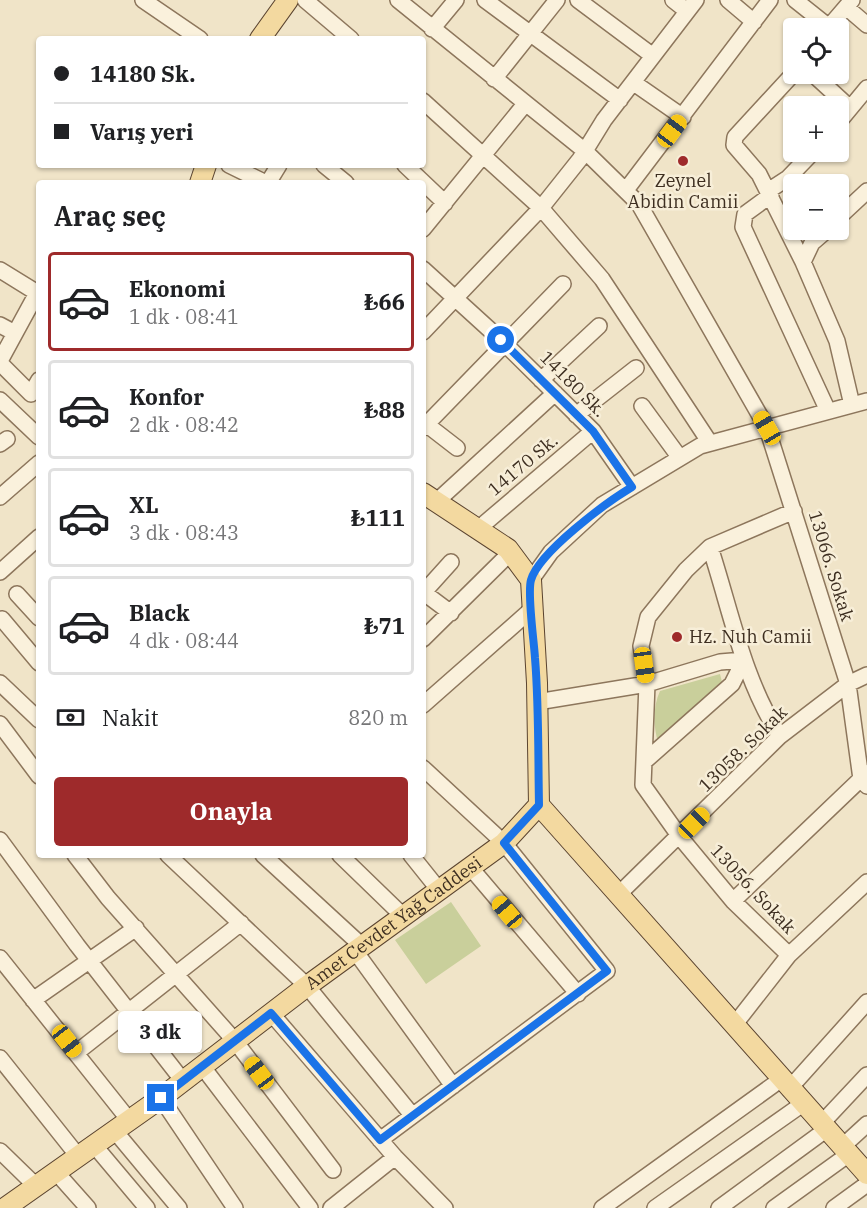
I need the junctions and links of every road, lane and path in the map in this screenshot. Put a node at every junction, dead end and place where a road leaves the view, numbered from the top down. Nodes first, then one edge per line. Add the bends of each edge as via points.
1 (143, 0) edge
2 (288, 0) edge
3 (305, 0) edge
4 (398, 0) edge
5 (456, 0) edge
6 (485, 0) edge
7 (557, 0) edge
8 (578, 0) edge
9 (673, 0) edge
10 (728, 0) edge
11 (770, 0) edge
12 (795, 0) edge
13 (849, 3) edge
14 (692, 5) edge
15 (817, 18) edge
16 (837, 18) edge
17 (754, 22) junction
18 (867, 25) edge
19 (432, 29) junction
20 (529, 35) junction
21 (196, 36) edge
22 (262, 36) edge
23 (347, 36) edge
24 (653, 56) junction
25 (494, 80) junction
26 (634, 82) junction
27 (784, 84) edge
28 (832, 84) edge
29 (861, 99) edge
30 (620, 100) junction
31 (426, 104) edge
32 (525, 104) junction
33 (849, 112) edge
34 (683, 117) junction
35 (585, 151) junction
36 (484, 156) junction
37 (803, 162) edge
38 (235, 168) edge
39 (328, 168) edge
40 (408, 168) edge
41 (261, 180) edge
42 (342, 180) edge
43 (421, 180) edge
44 (426, 184) edge
45 (626, 190) junction
46 (770, 193) junction
47 (865, 198) edge
48 (446, 203) junction
49 (542, 208) junction
50 (849, 210) edge
51 (426, 226) edge
52 (815, 240) edge
53 (803, 262) junction
54 (0, 270) edge
55 (426, 272) edge
56 (563, 284) dead end
57 (36, 292) edge
58 (36, 296) edge
59 (454, 297) junction
60 (0, 325) edge
61 (599, 326) dead end
62 (426, 329) edge
63 (15, 333) junction
64 (504, 343) junction
65 (0, 362) edge
66 (636, 368) dead end
67 (541, 380) junction
68 (36, 385) edge
69 (555, 393) junction
70 (0, 400) edge
71 (860, 403) edge
72 (642, 406) dead end
73 (828, 411) junction
74 (576, 415) junction
75 (426, 424) edge
76 (426, 427) edge
77 (767, 428) junction
78 (593, 431) junction
79 (36, 435) edge
80 (710, 443) junction
81 (457, 448) dead end
82 (680, 458) junction
83 (36, 466) edge
84 (632, 487) junction
85 (0, 497) edge
86 (430, 498) edge
87 (794, 511) junction
88 (478, 529) junction
89 (36, 540) edge
90 (710, 547) junction
91 (511, 552) junction
92 (451, 562) dead end
93 (0, 572) edge
94 (531, 580) junction
95 (426, 590) edge
96 (17, 594) dead end
97 (426, 594) edge
98 (532, 609) junction
99 (451, 613) junction
100 (36, 615) edge
101 (2, 619) dead end
102 (426, 636) edge
103 (36, 659) edge
104 (744, 660) junction
105 (867, 675) edge
106 (0, 682) edge
107 (647, 684) junction
108 (848, 684) junction
109 (426, 702) edge
110 (537, 702) junction
111 (36, 713) edge
112 (0, 724) edge
113 (780, 736) junction
114 (645, 761) junction
115 (426, 771) edge
116 (36, 772) edge
117 (865, 779) edge
118 (539, 805) junction
119 (680, 837) junction
120 (0, 840) edge
121 (504, 843) junction
122 (78, 858) edge
123 (171, 858) edge
124 (266, 858) edge
125 (343, 858) edge
126 (413, 858) edge
127 (470, 867) junction
128 (867, 882) edge
129 (439, 890) junction
130 (620, 893) junction
131 (733, 901) junction
132 (403, 916) junction
133 (241, 923) junction
134 (136, 928) junction
135 (358, 948) junction
136 (789, 955) junction
137 (0, 958) edge
138 (90, 962) junction
139 (178, 974) junction
140 (307, 986) junction
141 (578, 994) junction
142 (33, 1000) junction
143 (867, 1002) edge
144 (130, 1013) junction
145 (271, 1013) junction
146 (735, 1024) junction
147 (235, 1041) junction
148 (76, 1053) junction
149 (1, 1064) edge
150 (202, 1066) junction
151 (867, 1075) edge
152 (183, 1081) junction
153 (786, 1084) junction
154 (453, 1086) junction
155 (161, 1098) junction
156 (804, 1103) junction
157 (412, 1115) junction
158 (867, 1124) edge
159 (122, 1125) junction
160 (825, 1126) junction
161 (380, 1140) junction
162 (94, 1145) junction
163 (846, 1150) junction
164 (0, 1151) edge
165 (78, 1156) junction
166 (395, 1157) junction
167 (333, 1170) dead end
168 (56, 1172) junction
169 (867, 1174) edge
170 (867, 1184) edge
171 (36, 1186) junction
172 (81, 1206) edge
173 (231, 1206) edge
174 (441, 1207) edge
175 (5, 1208) edge
176 (147, 1208) edge
177 (179, 1208) edge
178 (310, 1208) edge
179 (331, 1208) edge
180 (602, 1208) edge
181 (656, 1208) edge
182 (719, 1208) edge
183 (774, 1208) edge
184 (834, 1208) edge

1 - 21 street
2 - 22 main road
3 - 23 street
4 - 19 street, 13066. Sokak
5 - 19 street
6 - 20 street
7 - 20 street
8 - 24 street
9 - 14 street
10 - 17 street
11 - 17 street
12 - 15 street
13 - 16 street
13 - 18 street
14 - 24 street
17 - 34 street
19 - 25 street, 13066. Sokak
20 - 25 street
20 - 30 street
24 - 26 street
25 - 32 street, 13066. Sokak
26 - 30 street
26 - 34 street
27 - 46 street via 735,137 734,145
28 - 29 street
29 - 33 street
30 - 35 street
31 - 36 street
32 - 35 street, 13066. Sokak
32 - 36 street
34 - 45 street
35 - 45 street, 13066. Sokak
35 - 49 street
36 - 48 street
36 - 49 street
37 - 46 street
38 - 41 street
39 - 42 street
40 - 43 street
44 - 48 street
45 - 77 street, 13066. Sokak via 639,204
46 - 53 street
46 - 73 street via 745,214 743,227
47 - 50 street
48 - 51 street
49 - 59 street
49 - 80 street via 602,279
52 - 53 street
53 - 71 street
54 - 57 street
55 - 59 street, 14180 Sk.
56 - 64 street
58 - 63 street
59 - 62 street
59 - 64 street, 14180 Sk.
60 - 63 street
61 - 67 street
63 - 65 street
64 - 67 street, 14180 Sk.
64 - 75 street
65 - 68 street via 31,394
66 - 74 street
67 - 69 street, 14180 Sk.
69 - 74 street, 14180 Sk.
69 - 86 street
70 - 79 street
71 - 73 street
72 - 82 street
73 - 77 street
74 - 78 street, 14180 Sk.
76 - 81 street
77 - 80 street
77 - 87 street, 13066. Sokak
78 - 84 street, 14180 Sk.
78 - 88 street, 14170 Sk.
80 - 82 street
82 - 84 street
83 - 85 street
84 - 94 street via 602,505 573,531 551,552
86 - 88 main road
87 - 90 street, 13056. Sokak
87 - 108 street, 13066. Sokak
88 - 91 main road
89 - 93 street
90 - 104 street
90 - 107 street, 13056. Sokak via 648,617 641,646
91 - 94 main road
91 - 99 street
92 - 95 street
94 - 98 main road
96 - 100 street
97 - 99 street
98 - 109 street
98 - 110 main road
99 - 102 street
101 - 103 street
104 - 107 street via 720,662
104 - 113 street via 765,713
104 - 114 street via 732,684
105 - 108 street, 13058. Sokak
106 - 111 street
107 - 110 street
107 - 114 street, 13056. Sokak
108 - 113 street, 13058. Sokak
108 - 117 street, 13066. Sokak
110 - 118 main road
112 - 116 street
113 - 119 street, 13058. Sokak
114 - 119 street, 13056. Sokak via 643,785
115 - 121 street
117 - 131 street
118 - 121 main road, Amet Cevdet Yağ Caddesi
118 - 130 main road
119 - 130 street, 13058. Sokak
119 - 131 street, 13056. Sokak
120 - 138 street
121 - 127 main road, Amet Cevdet Yağ Caddesi
121 - 141 street via 607,971
122 - 134 street
123 - 133 street
124 - 135 street
125 - 132 street
126 - 129 street
127 - 129 main road, Amet Cevdet Yağ Caddesi
127 - 141 street
128 - 136 street
129 - 132 main road, Amet Cevdet Yağ Caddesi
130 - 146 main road
131 - 136 street, 13056. Sokak
132 - 135 main road, Amet Cevdet Yağ Caddesi
133 - 139 street
133 - 140 street
134 - 138 street
134 - 139 street
135 - 140 main road, Amet Cevdet Yağ Caddesi
135 - 154 street
136 - 146 street
137 - 142 street
138 - 142 street
138 - 144 street
139 - 144 street
139 - 147 street
140 - 145 main road, Amet Cevdet Yağ Caddesi
140 - 157 street
141 - 154 street
142 - 148 street
143 - 153 street
144 - 148 street
144 - 152 street
145 - 147 main road, Amet Cevdet Yağ Caddesi
145 - 161 street
146 - 153 main road
147 - 150 main road, Amet Cevdet Yağ Caddesi
147 - 167 street
148 - 159 street
149 - 165 street
150 - 152 main road, Amet Cevdet Yağ Caddesi
150 - 178 street
151 - 160 street
152 - 155 main road, Amet Cevdet Yağ Caddesi
153 - 156 main road
153 - 180 street
154 - 157 street
155 - 159 main road, Amet Cevdet Yağ Caddesi
155 - 173 street
156 - 160 main road
156 - 181 street
157 - 161 street
158 - 163 street
159 - 162 main road, Amet Cevdet Yağ Caddesi
159 - 177 street
160 - 163 main road
160 - 182 street
161 - 166 street
162 - 165 main road, Amet Cevdet Yağ Caddesi
162 - 176 street
163 - 169 main road
163 - 183 street
164 - 171 street
165 - 168 main road, Amet Cevdet Yağ Caddesi
166 - 174 street
166 - 179 street
168 - 171 main road, Amet Cevdet Yağ Caddesi
168 - 172 street
170 - 184 street
171 - 175 main road, Amet Cevdet Yağ Caddesi

